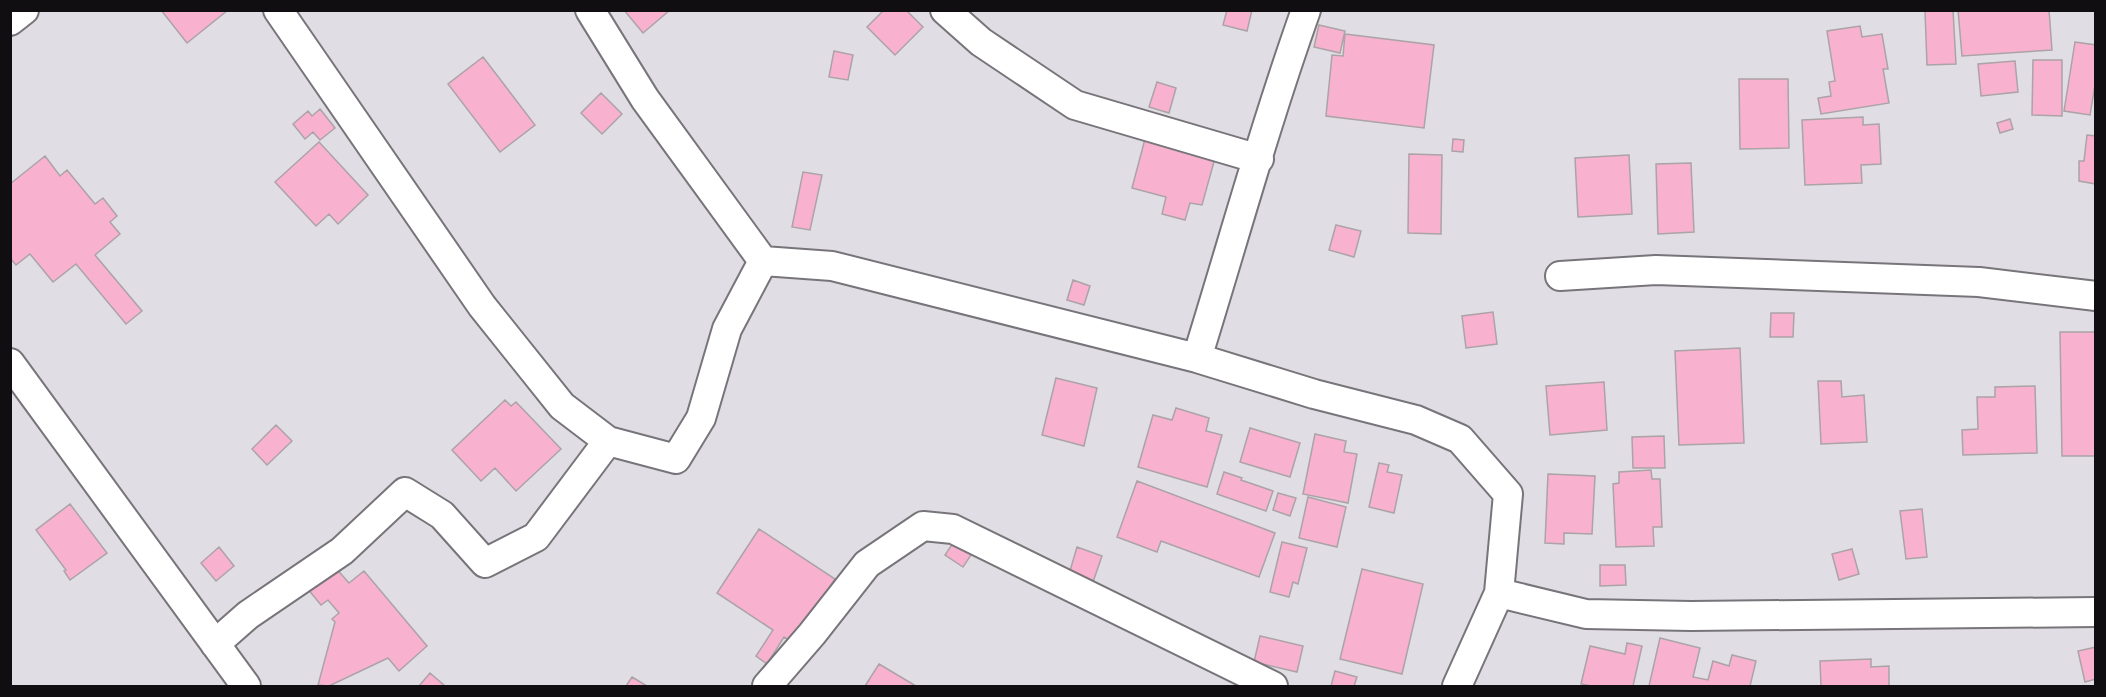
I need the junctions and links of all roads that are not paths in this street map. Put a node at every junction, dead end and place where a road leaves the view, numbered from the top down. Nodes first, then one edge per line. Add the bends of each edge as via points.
1 (24, 10) edge
2 (278, 10) edge
3 (590, 10) edge
4 (945, 10) edge
5 (1306, 10) edge
6 (10, 21) edge
7 (1258, 159) junction
8 (763, 261) junction
9 (1560, 276) dead end
10 (2096, 296) edge
11 (1197, 358) junction
12 (10, 363) edge
13 (608, 441) junction
14 (1499, 592) junction
15 (2096, 612) edge
16 (214, 644) junction
17 (242, 685) edge
18 (767, 687) edge
19 (1273, 687) edge
20 (1457, 687) edge

1 - 6 street
2 - 13 street via 482,306 562,406
3 - 8 street via 645,99
4 - 7 street via 981,42 1075,105
5 - 7 street
7 - 11 street
8 - 11 street via 832,266
8 - 13 street via 727,328 701,418 676,459
9 - 10 street via 1656,270 1979,282
11 - 14 street via 1416,420 1460,439 1508,494
12 - 16 street
13 - 16 street via 536,537 485,563 442,514 405,492 342,551 248,615
14 - 15 street via 1586,614
14 - 20 street
16 - 17 street
18 - 19 street via 867,564 923,526 953,529

